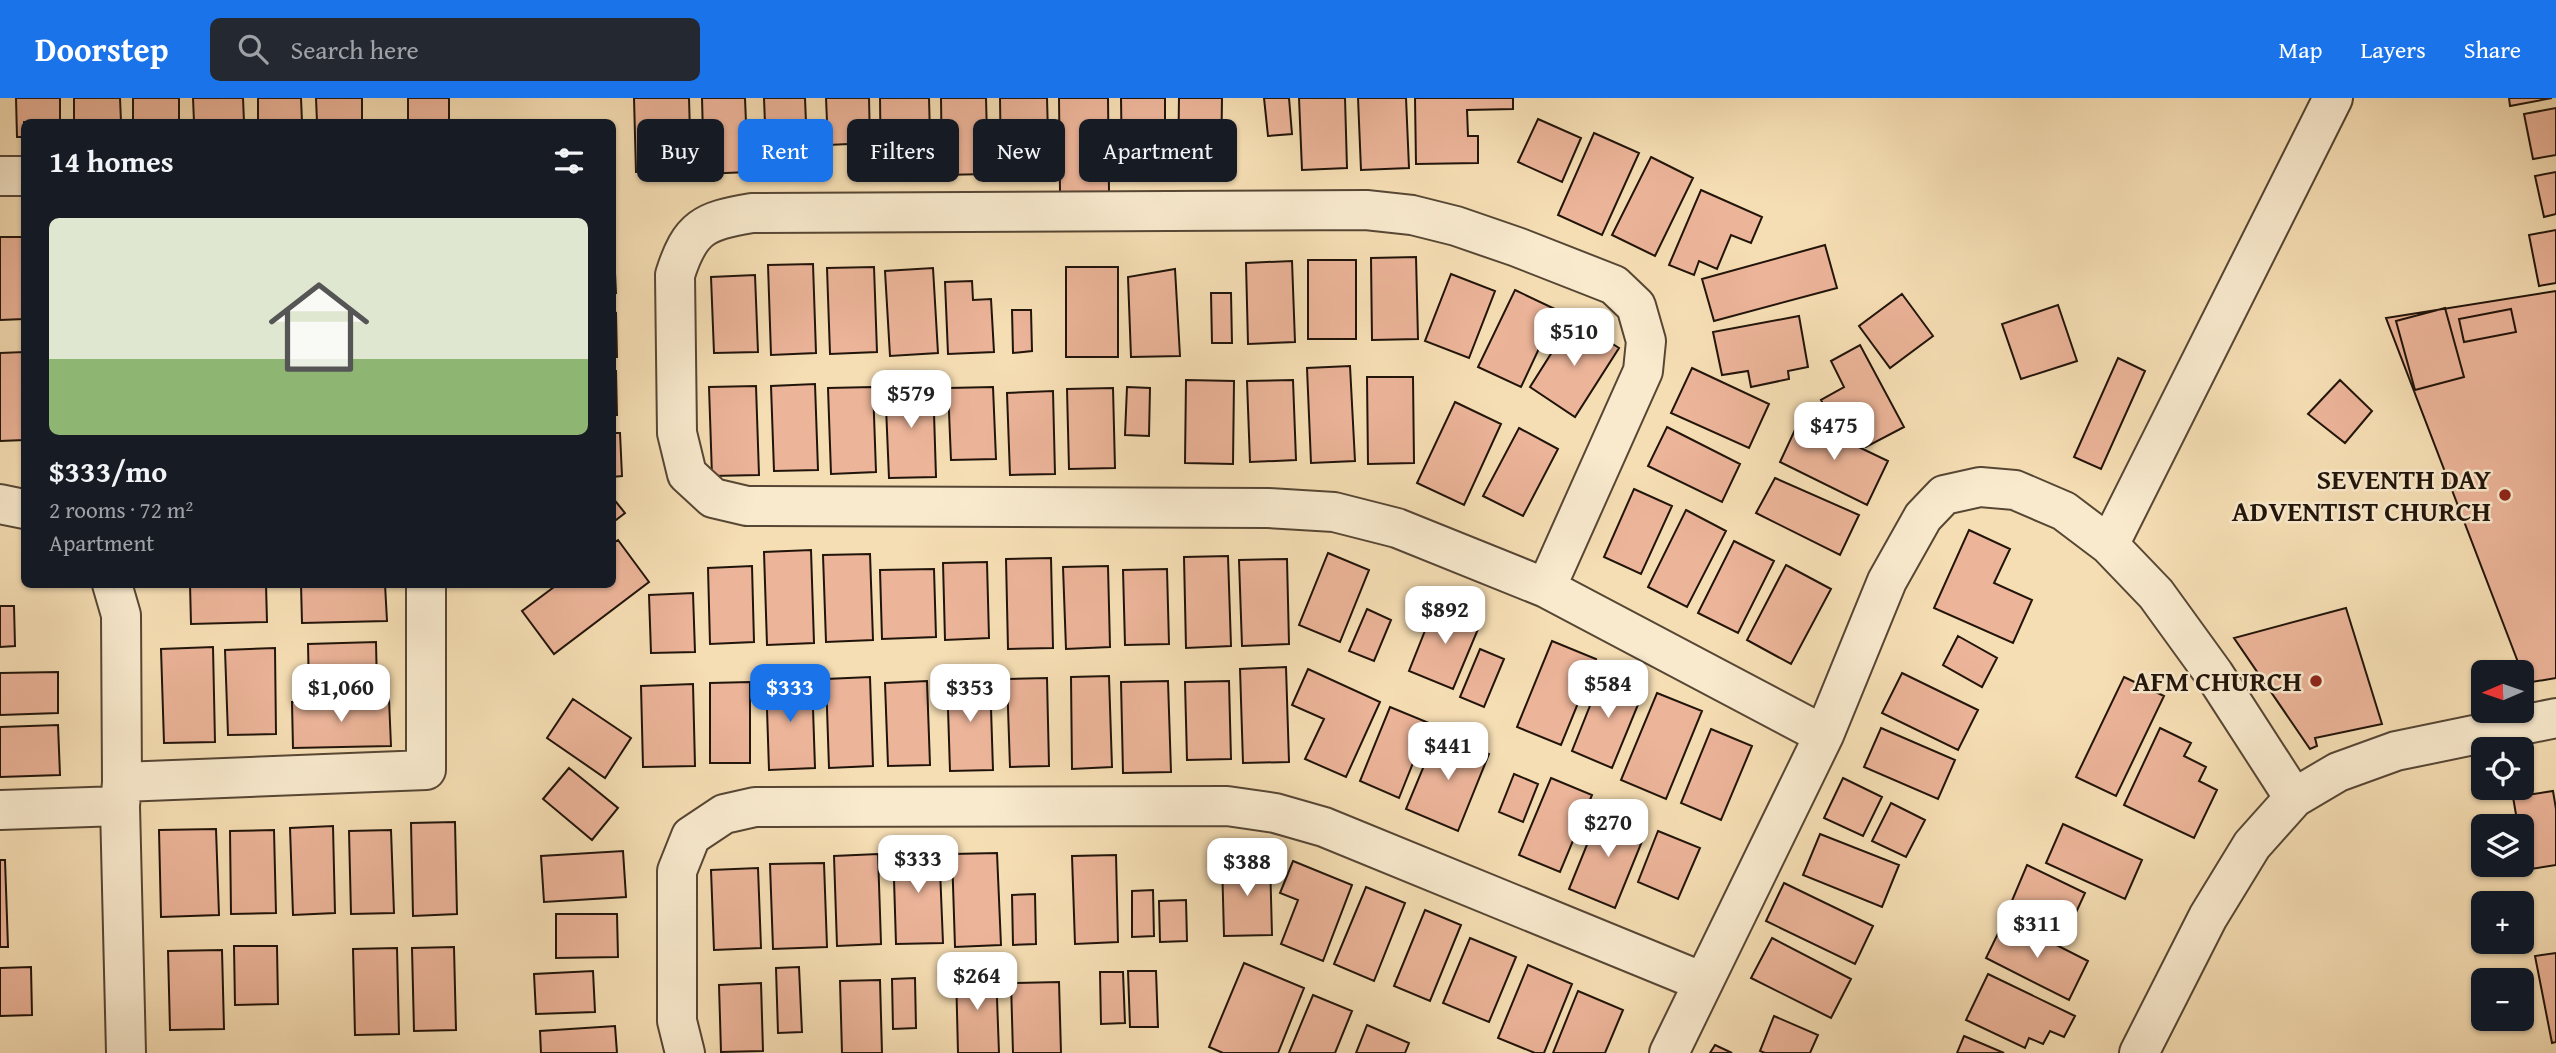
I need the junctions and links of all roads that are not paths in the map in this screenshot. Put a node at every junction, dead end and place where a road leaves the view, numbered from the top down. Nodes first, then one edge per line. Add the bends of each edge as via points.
1 (2333, 98) edge
2 (0, 176) edge
3 (21, 176) edge
4 (0, 504) edge
5 (21, 508) edge
6 (2109, 545) junction
7 (113, 588) edge
8 (426, 588) edge
9 (1546, 588) junction
10 (2556, 718) edge
11 (1824, 735) junction
12 (121, 794) junction
13 (2294, 798) junction
14 (0, 810) edge
15 (1703, 982) junction
16 (125, 1053) edge
17 (685, 1053) edge
18 (1669, 1053) edge
19 (2139, 1053) edge

1 - 6 street
2 - 3 street
4 - 5 street
6 - 11 street via 2064,511 2015,490 1980,487 1944,495 1923,517 1886,581
6 - 13 street via 2156,594
7 - 12 street via 121,615
8 - 12 street via 426,770
9 - 9 street via 1398,528 1334,512 747,506 713,498 687,474 677,433 675,275 683,250 699,228 752,213 1366,209 1456,226 1529,251 1614,285 1636,306 1646,341 1643,371
9 - 11 street
10 - 13 street via 2396,751 2338,772
11 - 15 street
12 - 14 street
12 - 16 street
13 - 19 street via 2252,845 2208,917
15 - 17 street via 1324,827 1275,813 1227,806 755,807 724,814 691,836 677,871 677,1021
15 - 18 street

